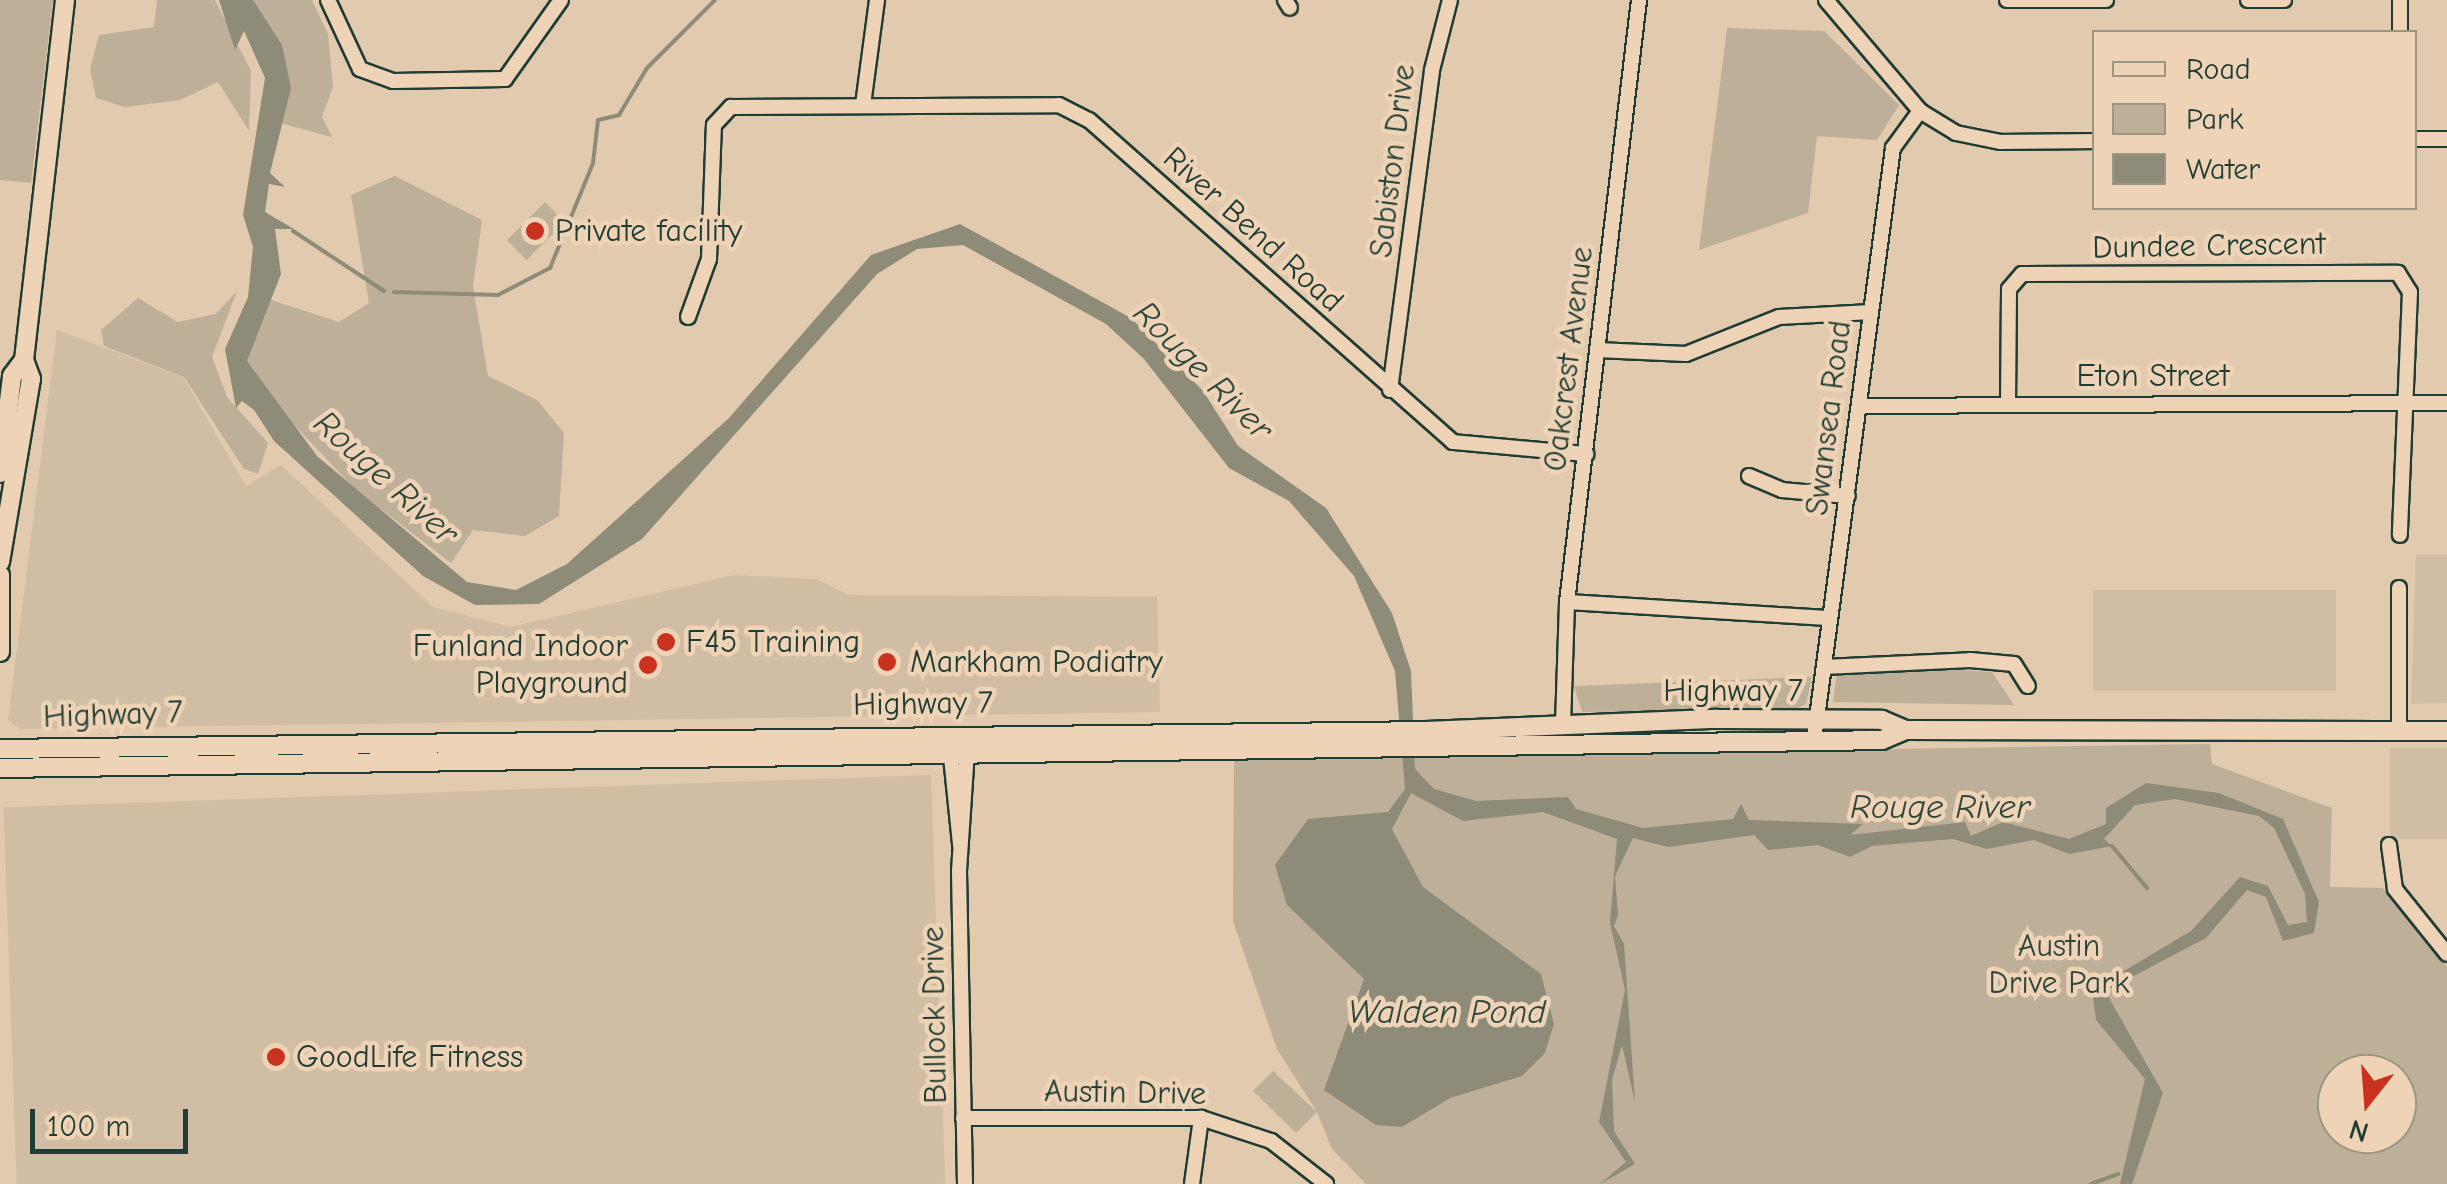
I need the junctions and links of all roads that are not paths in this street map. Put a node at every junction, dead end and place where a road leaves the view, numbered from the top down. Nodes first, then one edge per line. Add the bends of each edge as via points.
1 (65, 0) edge
2 (328, 0) edge
3 (561, 0) edge
4 (877, 0) edge
5 (1450, 0) edge
6 (1639, 0) edge
7 (1826, 0) edge
8 (2007, 0) edge
9 (2106, 0) edge
10 (2248, 0) edge
11 (2284, 0) edge
12 (2400, 0) edge
13 (2400, 30) edge
14 (862, 106) junction
15 (1920, 111) junction
16 (2417, 139) edge
17 (2447, 139) edge
18 (2092, 141) edge
19 (1870, 312) junction
20 (688, 317) dead end
21 (1597, 350) junction
22 (24, 360) junction
23 (1390, 390) junction
24 (2402, 402) junction
25 (2447, 402) edge
26 (2008, 405) junction
27 (1860, 406) junction
28 (1586, 454) junction
29 (0, 473) edge
30 (1749, 476) dead end
31 (1848, 496) junction
32 (2, 497) edge
33 (2400, 535) dead end
34 (0, 562) edge
35 (0, 575) edge
36 (2400, 588) dead end
37 (1567, 602) junction
38 (1830, 618) junction
39 (0, 652) edge
40 (1824, 667) junction
41 (2028, 686) dead end
42 (2443, 723) edge
43 (1563, 724) junction
44 (2399, 725) junction
45 (1815, 730) junction
46 (1426, 737) junction
47 (956, 746) junction
48 (0, 749) edge
49 (0, 768) edge
50 (2389, 845) dead end
51 (2447, 954) edge
52 (963, 1118) junction
53 (1201, 1118) junction
54 (965, 1184) edge
55 (1192, 1184) edge
56 (1326, 1184) edge

1 - 22 main road
2 - 3 street via 360,68 393,81 504,79
4 - 14 street
5 - 23 street, Sabiston Drive via 1432,70
6 - 21 street, Oakcrest Avenue
7 - 15 street
8 - 9 street
10 - 11 street
12 - 13 street
14 - 20 street, River Bend Road via 720,114 705,286
14 - 23 street, River Bend Road via 1075,110
15 - 18 street via 1984,140
15 - 19 street, Swansea Road via 1893,148
16 - 17 street
19 - 21 street via 1779,317 1686,354
19 - 27 street, Swansea Road
21 - 28 street, Oakcrest Avenue
22 - 29 main road via 12,376
22 - 32 main road via 30,379
23 - 28 street, River Bend Road via 1472,450
24 - 25 street, Eton Street
24 - 26 street, Eton Street
24 - 26 street, Dundee Crescent via 2410,292 2398,273 2022,274 2009,290
24 - 33 street
26 - 27 street, Eton Street
27 - 31 street, Swansea Road
28 - 37 street, Oakcrest Avenue
30 - 31 street via 1782,490
31 - 38 street, Swansea Road
32 - 34 main road
35 - 39 main road
36 - 44 street
37 - 38 street
37 - 43 street, Oakcrest Avenue
38 - 40 street, Swansea Road
40 - 41 street via 2014,664
40 - 45 street, Swansea Road
42 - 44 main road, Highway 7
43 - 45 main road, Highway 7
43 - 46 main road, Highway 7
44 - 45 main road, Highway 7 via 1905,730 1882,720
45 - 46 main road, Highway 7
46 - 47 main road, Highway 7
47 - 48 main road, Highway 7
47 - 49 main road, Highway 7
47 - 52 street, Bullock Drive
50 - 51 street via 2395,888
52 - 53 street, Austin Drive
52 - 54 street, Bullock Drive
53 - 55 street
53 - 56 street, Austin Drive via 1271,1141

